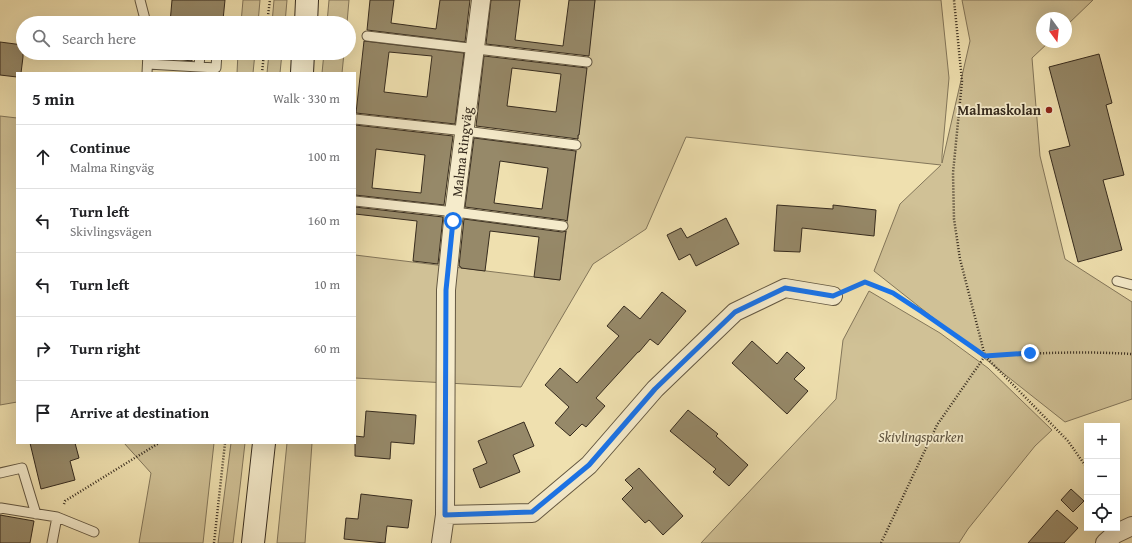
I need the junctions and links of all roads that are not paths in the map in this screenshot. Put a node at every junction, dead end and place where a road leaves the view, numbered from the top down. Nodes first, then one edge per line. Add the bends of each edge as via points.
1 (140, 0) edge
2 (307, 0) edge
3 (481, 0) edge
4 (144, 16) edge
5 (306, 16) edge
6 (368, 36) dead end
7 (475, 49) junction
8 (200, 60) edge
9 (217, 60) edge
10 (303, 60) edge
11 (587, 62) dead end
12 (199, 67) junction
13 (148, 68) edge
14 (302, 72) edge
15 (356, 119) edge
16 (465, 131) junction
17 (576, 145) dead end
18 (356, 201) edge
19 (454, 212) junction
20 (563, 226) dead end
21 (1117, 281) dead end
22 (1132, 285) edge
23 (833, 296) road end
24 (264, 444) edge
25 (0, 473) edge
26 (0, 509) edge
27 (36, 514) junction
28 (445, 515) junction
29 (56, 517) junction
30 (1132, 526) edge
31 (94, 532) dead end
32 (52, 543) edge
33 (253, 543) edge
34 (441, 543) edge
35 (1105, 543) edge

1 - 4 lane
2 - 5 main road
3 - 7 street, Malma Ringväg
6 - 7 lane
7 - 11 lane
7 - 16 street, Malma Ringväg
8 - 12 lane
9 - 12 lane via 216,68
10 - 14 main road
12 - 13 lane
15 - 16 lane
16 - 17 lane
16 - 19 street, Malma Ringväg
18 - 19 lane
19 - 20 lane
19 - 28 street, Malma Ringväg via 446,290
21 - 22 lane
23 - 28 street via 785,288 735,312 655,389 589,465 532,512
24 - 33 main road
25 - 27 lane via 22,468
26 - 27 lane
27 - 29 lane
28 - 34 street, Malma Ringväg
29 - 31 lane
29 - 32 lane
30 - 35 street via 1114,534

